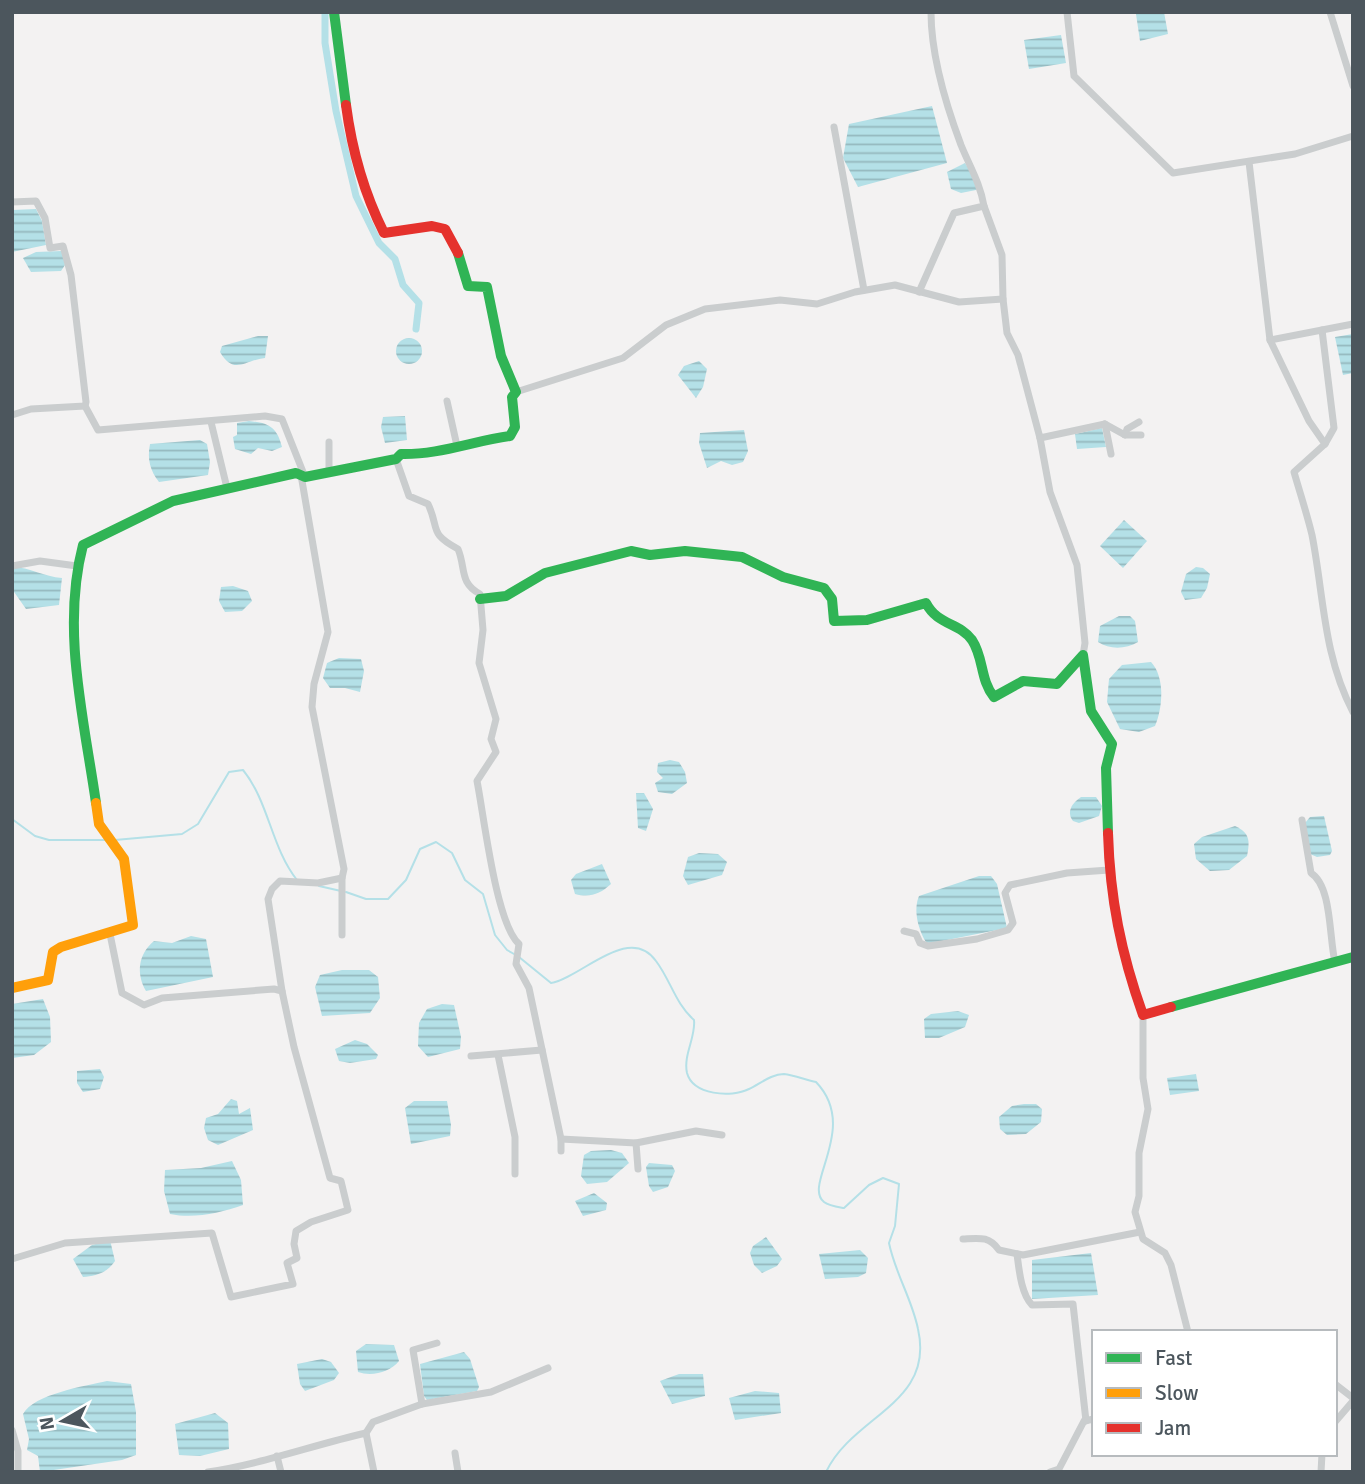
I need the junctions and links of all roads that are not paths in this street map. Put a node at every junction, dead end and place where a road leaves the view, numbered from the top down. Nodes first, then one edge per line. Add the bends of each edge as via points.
1 (334, 12) edge
2 (931, 12) edge
3 (1067, 12) edge
4 (1330, 12) edge
5 (1353, 86) edge
6 (834, 127) dead end
7 (1353, 136) edge
8 (1249, 162) junction
9 (12, 202) edge
10 (984, 206) junction
11 (864, 290) junction
12 (919, 292) junction
13 (1003, 299) junction
14 (1353, 324) edge
15 (1322, 330) junction
16 (1270, 340) junction
17 (516, 392) junction
18 (447, 401) dead end
19 (85, 406) junction
20 (12, 415) edge
21 (211, 422) junction
22 (1139, 422) dead end
23 (1105, 424) junction
24 (1125, 435) junction
25 (1142, 435) dead end
26 (1040, 438) junction
27 (329, 442) dead end
28 (1325, 444) junction
29 (457, 446) junction
30 (1111, 454) dead end
31 (396, 458) junction
32 (329, 469) junction
33 (303, 476) junction
34 (227, 488) junction
35 (12, 566) edge
36 (77, 566) junction
37 (480, 599) junction
38 (1083, 655) junction
39 (1353, 712) edge
40 (1302, 820) dead end
41 (1109, 870) junction
42 (342, 878) junction
43 (904, 931) dead end
44 (110, 934) junction
45 (342, 936) dead end
46 (1353, 957) edge
47 (1335, 962) junction
48 (12, 988) edge
49 (282, 991) junction
50 (1143, 1015) junction
51 (542, 1050) junction
52 (498, 1055) junction
53 (471, 1056) dead end
54 (722, 1135) dead end
55 (561, 1139) junction
56 (636, 1143) junction
57 (561, 1151) dead end
58 (638, 1169) dead end
59 (514, 1174) dead end
60 (1140, 1232) junction
61 (963, 1239) dead end
62 (1017, 1254) junction
63 (12, 1259) edge
64 (1187, 1330) edge
65 (437, 1343) dead end
66 (548, 1368) dead end
67 (1337, 1386) edge
68 (1353, 1400) edge
69 (422, 1404) junction
70 (1090, 1420) edge
71 (1337, 1420) edge
72 (12, 1430) edge
73 (366, 1433) junction
74 (456, 1453) dead end
75 (277, 1456) junction
76 (18, 1472) edge
77 (208, 1472) edge
78 (281, 1472) edge
79 (374, 1472) edge
80 (458, 1472) edge
81 (1050, 1472) edge

1 - 17 street via 351,147 366,197 384,233 432,226 445,229 468,286 487,287 500,356
2 - 10 street via 954,124 977,176
3 - 8 street via 1074,76 1173,173
4 - 5 street
6 - 11 street
7 - 8 street via 1295,155
8 - 16 street
9 - 19 street via 36,201 45,218 50,247 63,246 73,287
10 - 12 street via 954,213
10 - 13 street via 1002,255
11 - 12 street via 895,285
11 - 17 street via 817,304 780,300 705,309 667,325 623,358
12 - 13 street via 959,302
13 - 26 street via 1007,333 1018,355
14 - 15 street
15 - 16 street
15 - 28 street via 1335,428
16 - 28 street
17 - 29 street via 512,397 515,426 510,436
18 - 29 street
19 - 20 street via 32,409
19 - 21 street via 98,430
21 - 33 street via 265,416 282,419
21 - 34 street
22 - 24 street
23 - 24 street
23 - 26 street
23 - 30 street
24 - 25 street
26 - 38 street via 1050,492 1077,565 1086,643
27 - 32 street
28 - 39 street via 1294,472 1312,535 1331,659
29 - 31 street
31 - 32 street
31 - 37 street via 409,496 428,504 435,531 458,549 462,574
32 - 33 street
33 - 34 street via 296,473
33 - 42 street via 328,632 314,684 313,707 343,854
34 - 36 street via 173,500 83,545
35 - 36 street via 40,561
36 - 44 street via 74,644 99,824 124,859 133,925
37 - 38 street via 506,596 545,573 611,555 685,551 742,557 783,577 824,588 832,599 834,621 842,624 926,603 933,619 973,641 986,690 994,697 1023,681 1057,684
37 - 51 street via 480,663 496,719 491,739 496,752 477,781 497,889 511,936 519,944 516,964 529,988
38 - 41 street via 1089,668 1090,705 1099,729 1112,744 1106,768
40 - 47 street via 1311,873 1319,877 1326,895
41 - 43 street via 1010,885 1005,893 1013,923 1001,933 928,946 920,943 916,934
41 - 50 street via 1123,960
42 - 45 street
42 - 49 street via 318,883 280,881 272,889 268,899
44 - 48 street via 61,947 53,952 48,980
44 - 49 street via 122,993 144,1005 162,998
46 - 47 street
47 - 50 street
49 - 63 street via 318,1140 330,1178 341,1181 348,1210 296,1231 298,1258 287,1263 293,1284 231,1297 212,1234 65,1243
50 - 60 street via 1147,1109 1135,1212
51 - 52 street
51 - 55 street
52 - 53 street
52 - 59 street via 515,1137
54 - 56 street via 696,1131
55 - 56 street
55 - 57 street
56 - 58 street
60 - 62 street
60 - 64 street via 1143,1240 1165,1253 1171,1265
61 - 62 street via 985,1238 994,1241 999,1250
62 - 70 street via 1021,1281 1032,1305 1073,1304
65 - 69 street via 413,1350
66 - 69 street via 491,1392
67 - 68 street
68 - 71 street
69 - 73 street via 373,1422
70 - 81 street via 1059,1469
72 - 76 street
73 - 75 street
73 - 79 street
74 - 80 street
75 - 77 street
75 - 78 street

